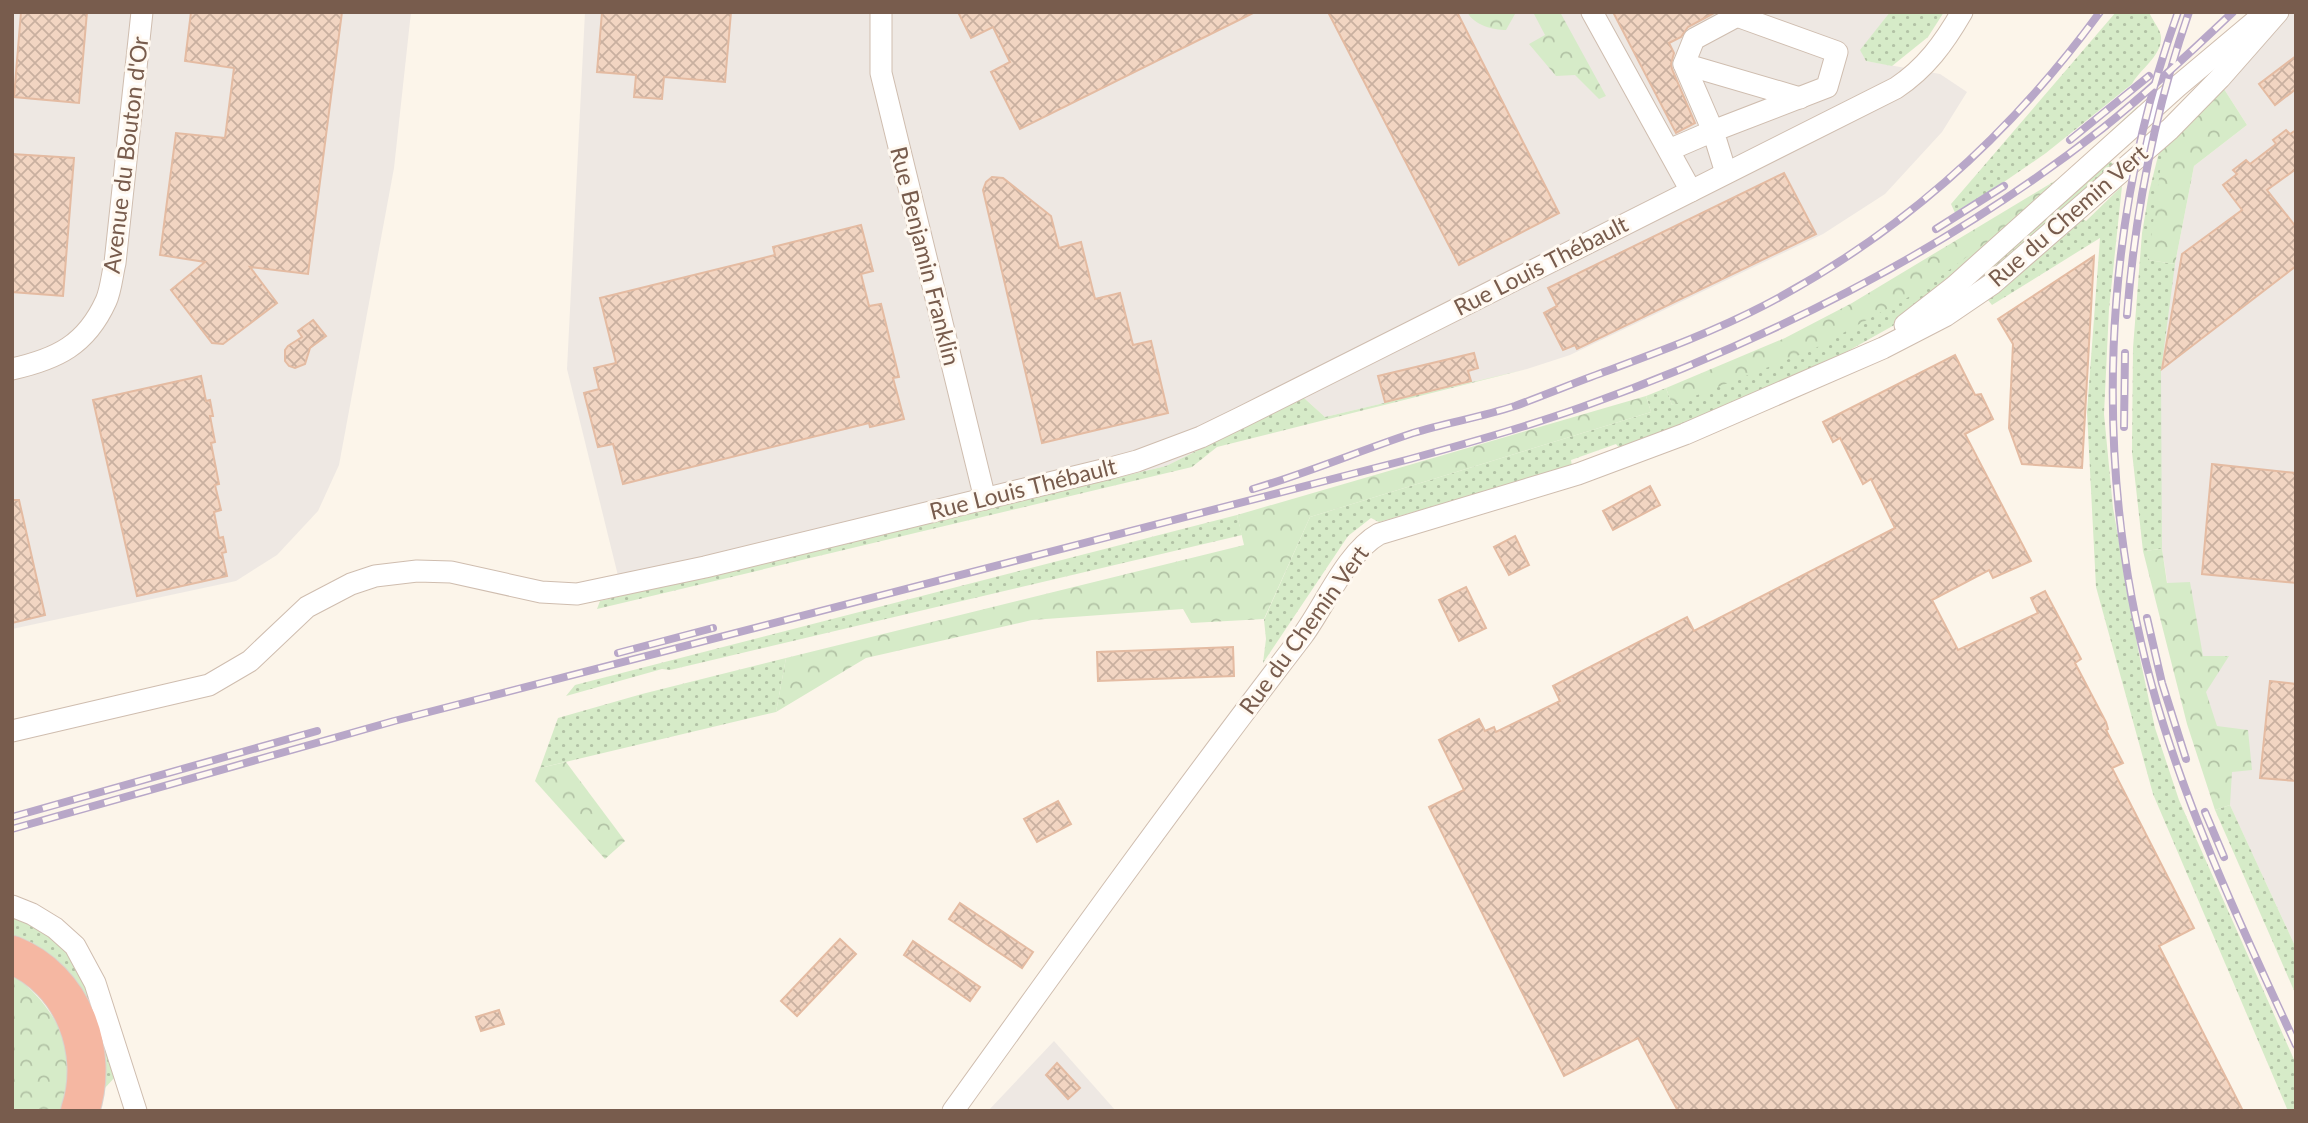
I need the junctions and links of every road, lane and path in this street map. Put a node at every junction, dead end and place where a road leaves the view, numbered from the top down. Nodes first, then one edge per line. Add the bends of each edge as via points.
1 (142, 12) edge
2 (881, 12) edge
3 (1592, 12) edge
4 (1962, 12) edge
5 (2266, 12) edge
6 (2278, 12) edge
7 (1684, 64) junction
8 (1800, 98) junction
9 (1713, 131) junction
10 (1669, 150) junction
11 (1726, 173) junction
12 (1691, 191) junction
13 (12, 369) edge
14 (1824, 374) junction
15 (985, 499) junction
16 (12, 731) edge
17 (12, 906) edge
18 (12, 955) edge
19 (80, 1111) edge
20 (136, 1111) edge
21 (953, 1111) edge

1 - 13 street, Avenue du Bouton d'Or via 107,300 70,349 41,363
2 - 15 street, Rue Benjamin Franklin via 881,73
3 - 10 street
4 - 11 street, Rue Louis Thébault via 1936,54 1913,77
5 - 14 street, Rue du Chemin Vert via 1919,315
6 - 14 street, Rue du Chemin Vert via 2170,129 1992,284 1912,334
7 - 8 street
7 - 8 street via 1694,39 1737,16 1837,52 1827,87
7 - 9 street
8 - 9 street
9 - 10 street
9 - 11 street
10 - 12 street
11 - 12 street, Rue Louis Thébault
12 - 15 street, Rue Louis Thébault via 1201,437 1137,461
14 - 21 street, Rue du Chemin Vert via 1607,464 1396,528 1364,543 1310,625
15 - 16 street, Rue Louis Thébault via 577,594 541,592 451,572 375,576 307,607 250,661 209,685
17 - 20 street via 55,928 75,946 95,983
18 - 19 highway via 59,990 80,1025 87,1058 86,1095

